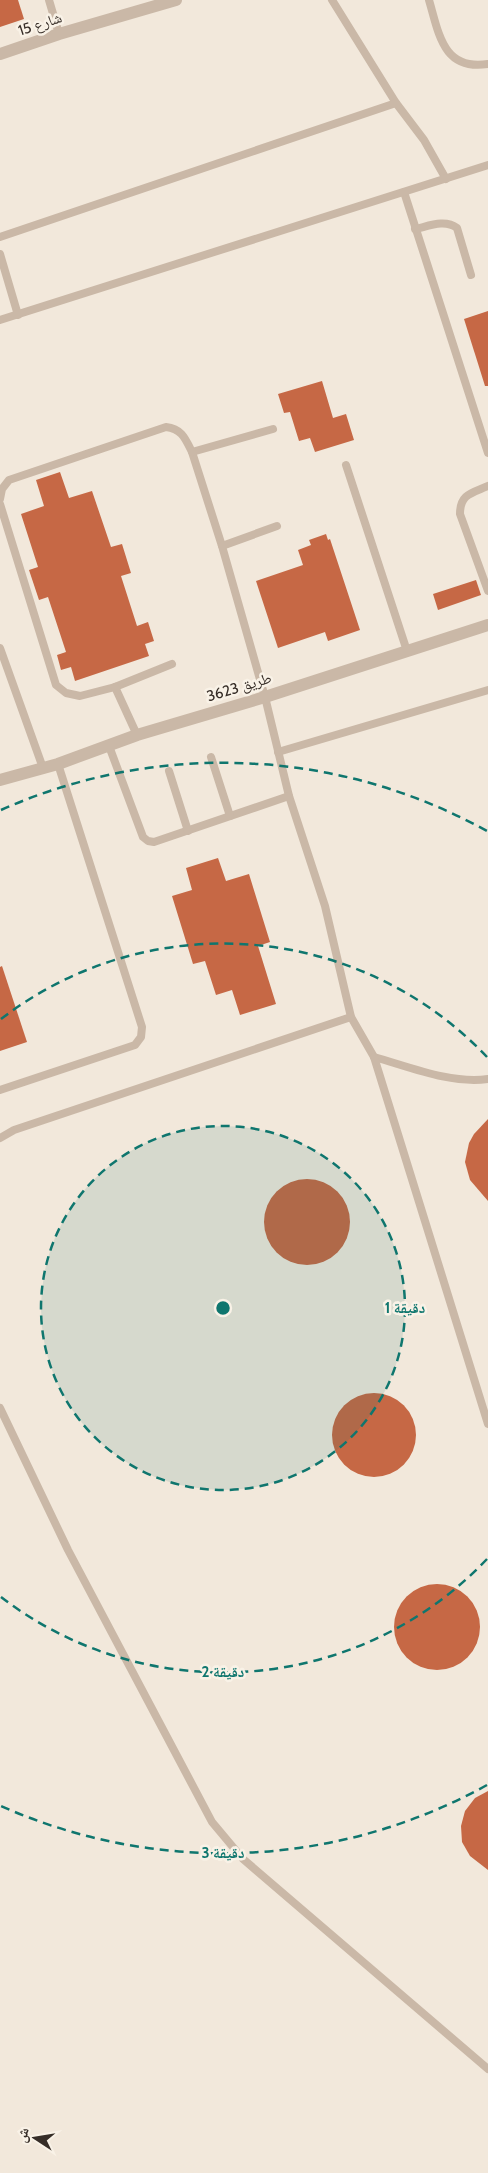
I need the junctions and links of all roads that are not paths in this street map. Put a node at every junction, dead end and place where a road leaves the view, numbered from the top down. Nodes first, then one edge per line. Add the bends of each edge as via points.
1 (50, 0) edge
2 (176, 0) edge
3 (332, 0) edge
4 (429, 0) edge
5 (59, 34) junction
6 (0, 54) edge
7 (488, 64) edge
8 (396, 103) junction
9 (488, 165) edge
10 (446, 179) junction
11 (404, 192) junction
12 (415, 229) junction
13 (0, 237) edge
14 (0, 254) edge
15 (471, 275) dead end
16 (18, 315) junction
17 (0, 320) edge
18 (273, 429) dead end
19 (192, 452) junction
20 (488, 453) edge
21 (346, 465) dead end
22 (488, 486) edge
23 (0, 499) edge
24 (0, 504) edge
25 (278, 526) dead end
26 (222, 546) junction
27 (488, 591) edge
28 (488, 625) edge
29 (0, 648) edge
30 (407, 651) junction
31 (2, 661) edge
32 (172, 664) dead end
33 (115, 686) junction
34 (488, 690) edge
35 (265, 697) junction
36 (137, 735) junction
37 (109, 746) junction
38 (278, 752) junction
39 (210, 756) dead end
40 (58, 764) junction
41 (43, 768) junction
42 (169, 771) dead end
43 (0, 780) edge
44 (289, 796) junction
45 (230, 816) junction
46 (188, 831) junction
47 (351, 1017) junction
48 (374, 1056) junction
49 (488, 1078) edge
50 (0, 1090) edge
51 (0, 1138) edge
52 (0, 1408) edge
53 (488, 1424) edge
54 (488, 2069) edge

1 - 5 lane
2 - 5 street, شارع 15
3 - 8 lane
4 - 7 lane via 442,43 449,54 463,63
5 - 6 street, شارع 15
8 - 10 lane via 424,140
8 - 13 lane
9 - 10 lane
10 - 11 lane
11 - 12 lane
11 - 16 lane
12 - 15 lane via 444,223 457,228
12 - 20 lane
14 - 16 lane
16 - 17 lane
18 - 19 lane
19 - 23 lane via 182,433 176,428 166,427 9,480
19 - 26 lane
21 - 30 lane
22 - 27 lane via 466,496 460,504 460,514
24 - 33 lane via 56,684 66,693 80,696
25 - 26 lane
26 - 35 lane
28 - 30 street, طريق 3623
29 - 31 lane
30 - 35 street, طريق 3623
31 - 41 lane
32 - 33 lane
33 - 36 lane
34 - 38 lane
35 - 36 street, طريق 3623
35 - 38 lane
36 - 37 street, طريق 3623
37 - 40 street, طريق 3623
37 - 46 lane via 144,837 154,842
38 - 44 lane
39 - 45 lane
40 - 41 street, طريق 3623
40 - 50 lane via 142,1027 141,1037 135,1045
41 - 43 street, طريق 3623
42 - 46 lane
44 - 45 lane
44 - 47 lane via 326,906
45 - 46 lane
47 - 48 lane
47 - 51 lane via 14,1130
48 - 49 lane via 444,1076 475,1080
48 - 53 lane
52 - 54 lane via 68,1550 212,1822 243,1859

